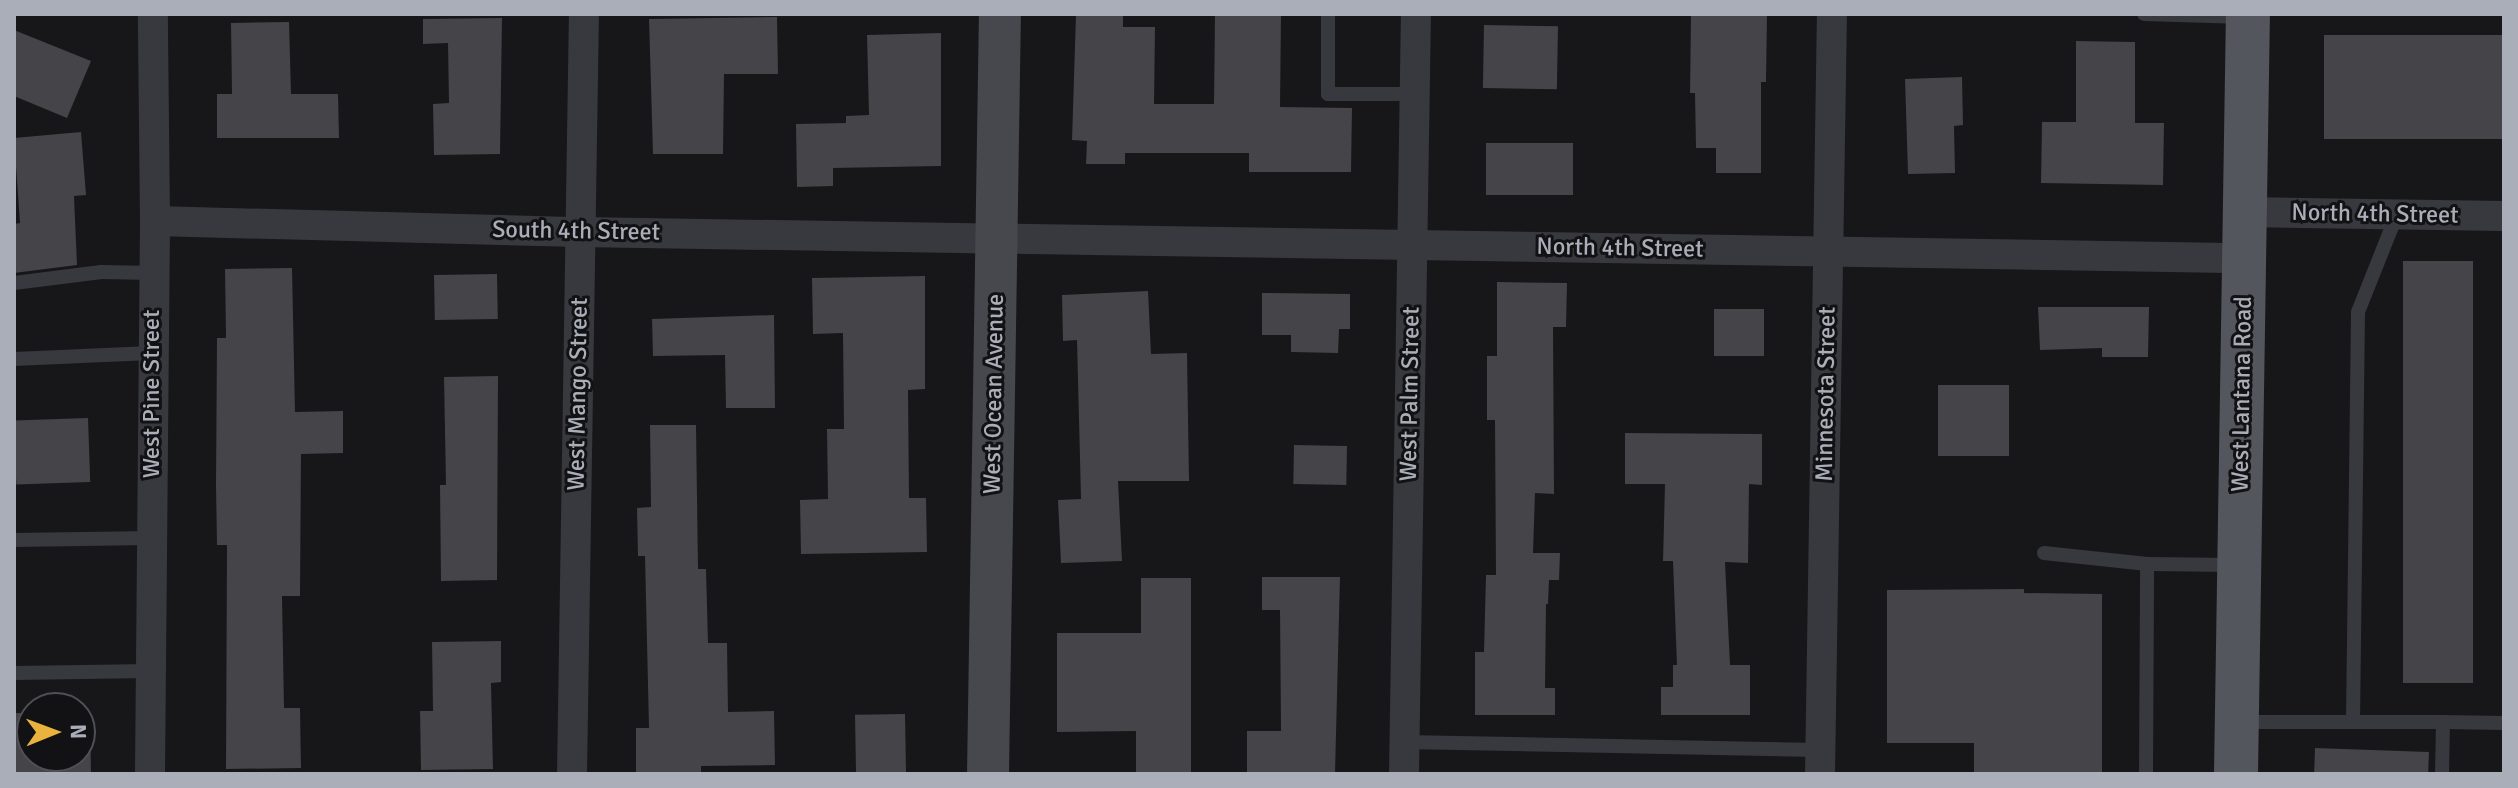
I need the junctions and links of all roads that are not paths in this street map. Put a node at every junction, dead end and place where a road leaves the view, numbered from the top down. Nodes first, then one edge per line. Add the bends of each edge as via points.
1 (153, 14) edge
2 (584, 14) edge
3 (1000, 14) edge
4 (1328, 14) edge
5 (1416, 14) edge
6 (1832, 14) edge
7 (2144, 14) edge
8 (2248, 16) edge
9 (1415, 94) junction
10 (2245, 212) junction
11 (2397, 214) junction
12 (2504, 216) edge
13 (155, 221) junction
14 (580, 232) junction
15 (996, 238) junction
16 (1413, 245) junction
17 (1828, 252) junction
18 (2244, 258) junction
19 (153, 273) junction
20 (14, 283) edge
21 (151, 353) junction
22 (14, 359) edge
23 (151, 538) junction
24 (14, 540) edge
25 (2044, 553) dead end
26 (2147, 564) junction
27 (2240, 565) junction
28 (150, 671) junction
29 (14, 673) edge
30 (2237, 722) junction
31 (2353, 722) junction
32 (2443, 722) junction
33 (2504, 723) edge
34 (1404, 742) junction
35 (1821, 762) edge
36 (150, 774) edge
37 (572, 774) edge
38 (988, 774) edge
39 (1404, 774) edge
40 (2146, 774) edge
41 (2236, 774) edge
42 (2442, 774) edge

1 - 13 street, West Pine Street
2 - 14 street, West Mango Street
3 - 15 street, West Ocean Avenue
4 - 9 lane via 1328,94
5 - 9 street, West Palm Street
6 - 17 street, Minnesota Street
7 - 8 lane
8 - 10 main road, West Lantana Road
9 - 16 street, West Palm Street
10 - 11 street, North 4th Street
10 - 18 main road, West Lantana Road
11 - 12 street, North 4th Street
11 - 31 lane via 2358,312
13 - 14 street, South 4th Street
13 - 19 street, West Pine Street
14 - 15 street, South 4th Street
14 - 37 street, West Mango Street
15 - 16 street, North 4th Street
15 - 38 street, West Ocean Avenue
16 - 17 street, North 4th Street
16 - 34 street, West Palm Street
17 - 18 street, North 4th Street
17 - 35 street, Minnesota Street
18 - 27 main road, West Lantana Road
19 - 20 lane via 101,272
19 - 21 street, West Pine Street
21 - 22 lane
21 - 23 street, West Pine Street
23 - 24 lane
23 - 28 street, West Pine Street
25 - 26 lane
26 - 27 lane
26 - 40 lane
27 - 30 main road, West Lantana Road
28 - 29 lane
28 - 36 street, West Pine Street
30 - 31 lane
30 - 41 main road, West Lantana Road
31 - 32 lane
32 - 33 lane
32 - 42 lane
34 - 35 lane
34 - 39 street, West Palm Street

